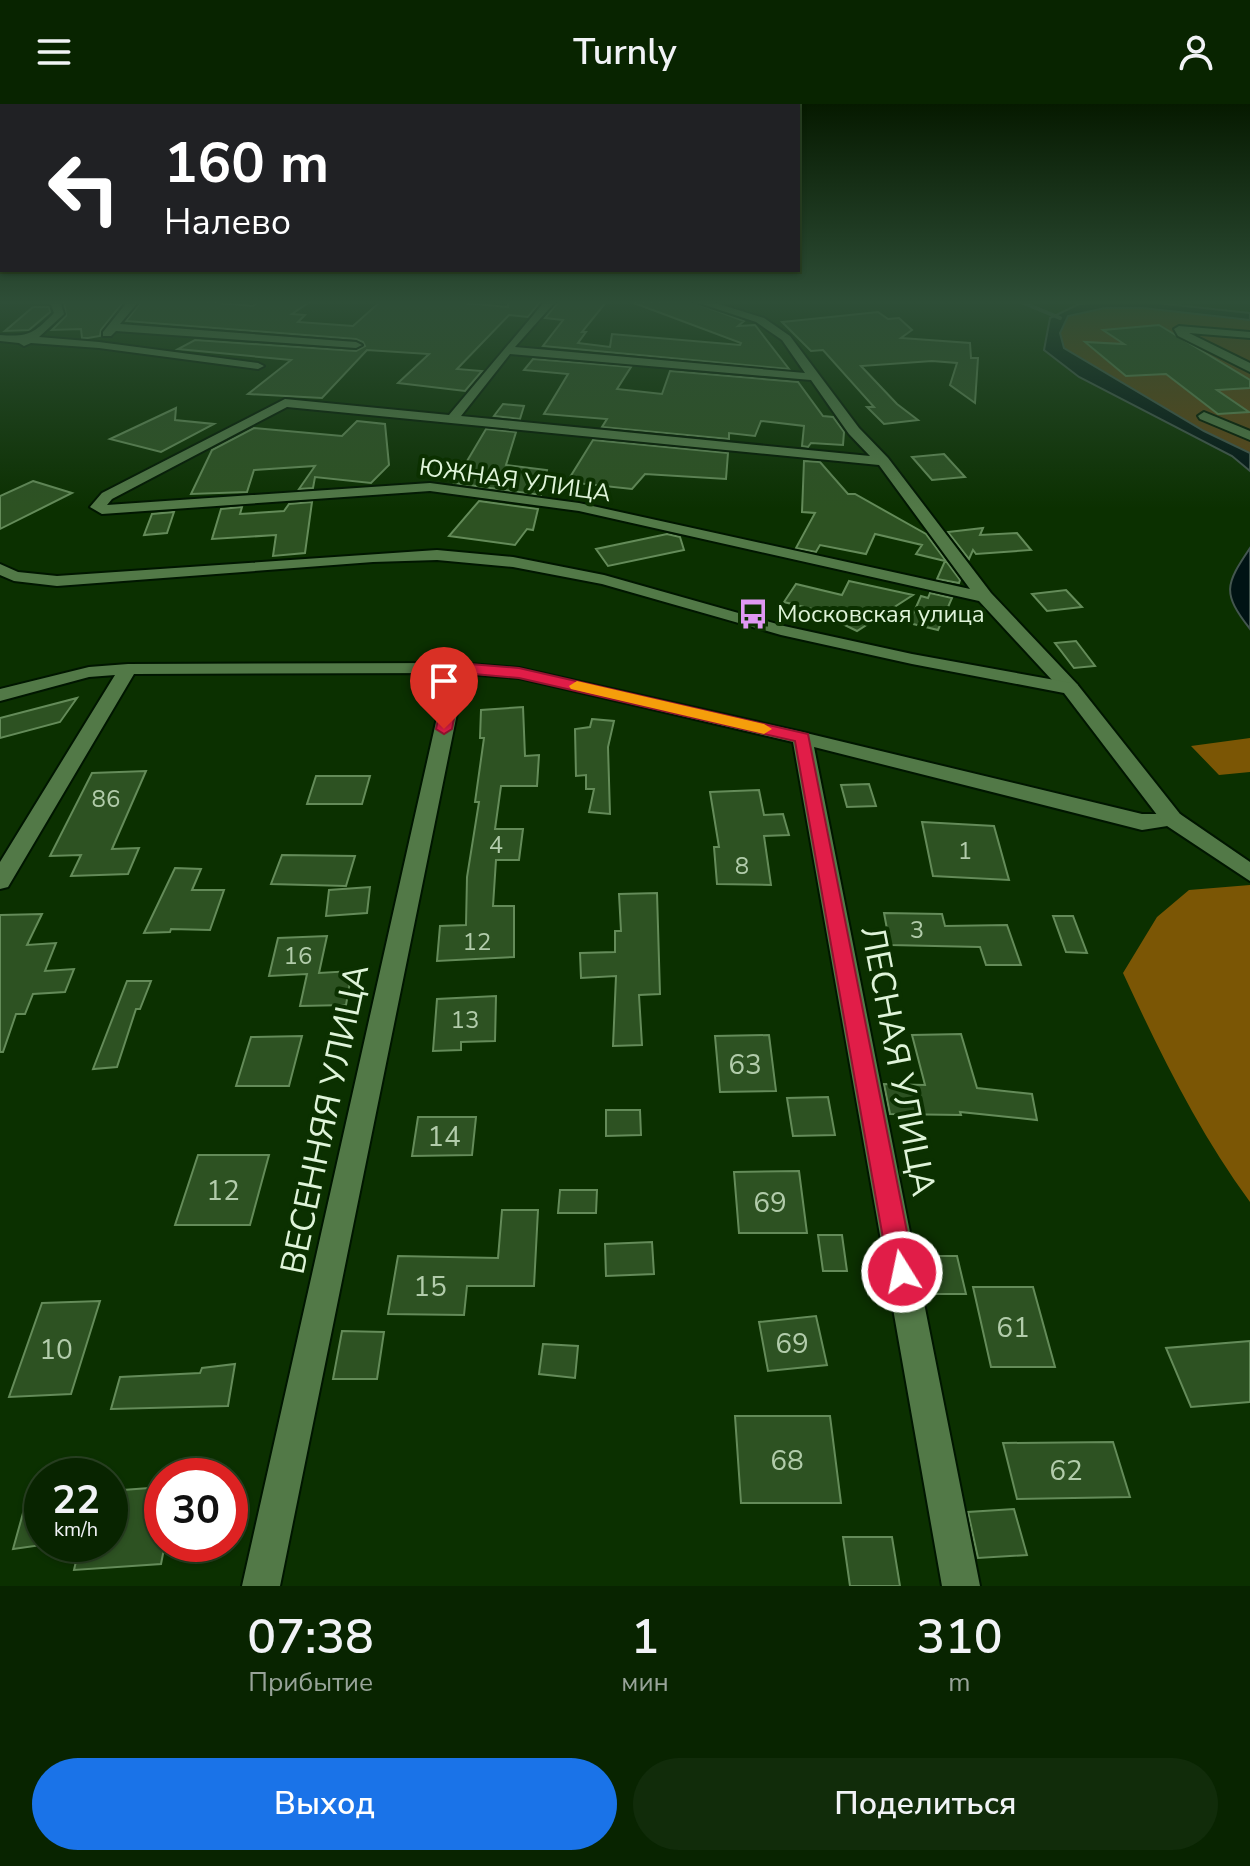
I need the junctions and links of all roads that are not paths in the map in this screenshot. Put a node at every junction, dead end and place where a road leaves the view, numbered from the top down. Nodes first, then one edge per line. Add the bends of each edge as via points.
1 (491, 370) edge
2 (736, 370) edge
3 (809, 370) edge
4 (814, 377) junction
5 (1204, 416) dead end
6 (452, 419) junction
7 (1250, 436) edge
8 (883, 461) junction
9 (0, 569) edge
10 (985, 597) junction
11 (457, 668) junction
12 (128, 669) junction
13 (1070, 688) junction
14 (0, 695) edge
15 (802, 738) junction
16 (1172, 819) junction
17 (1250, 873) edge
18 (0, 881) edge
19 (261, 1586) edge
20 (961, 1586) edge

1 - 6 street, ЮЖНАЯ УЛИЦА
2 - 4 street
3 - 4 street
4 - 8 street
5 - 7 street
6 - 8 street
6 - 10 street, ЮЖНАЯ УЛИЦА via 285,403 107,496 97,507 430,487 579,507
8 - 10 street
9 - 13 street via 57,581 373,557 437,555 513,562 604,580 781,630
10 - 13 street
11 - 12 street
11 - 15 street via 519,673
11 - 19 street, ВЕСЕННЯЯ УЛИЦА
12 - 14 street via 89,672
12 - 18 street
13 - 16 street
15 - 16 street via 1142,822
15 - 20 street, ЛЕСНАЯ УЛИЦА
16 - 17 street

